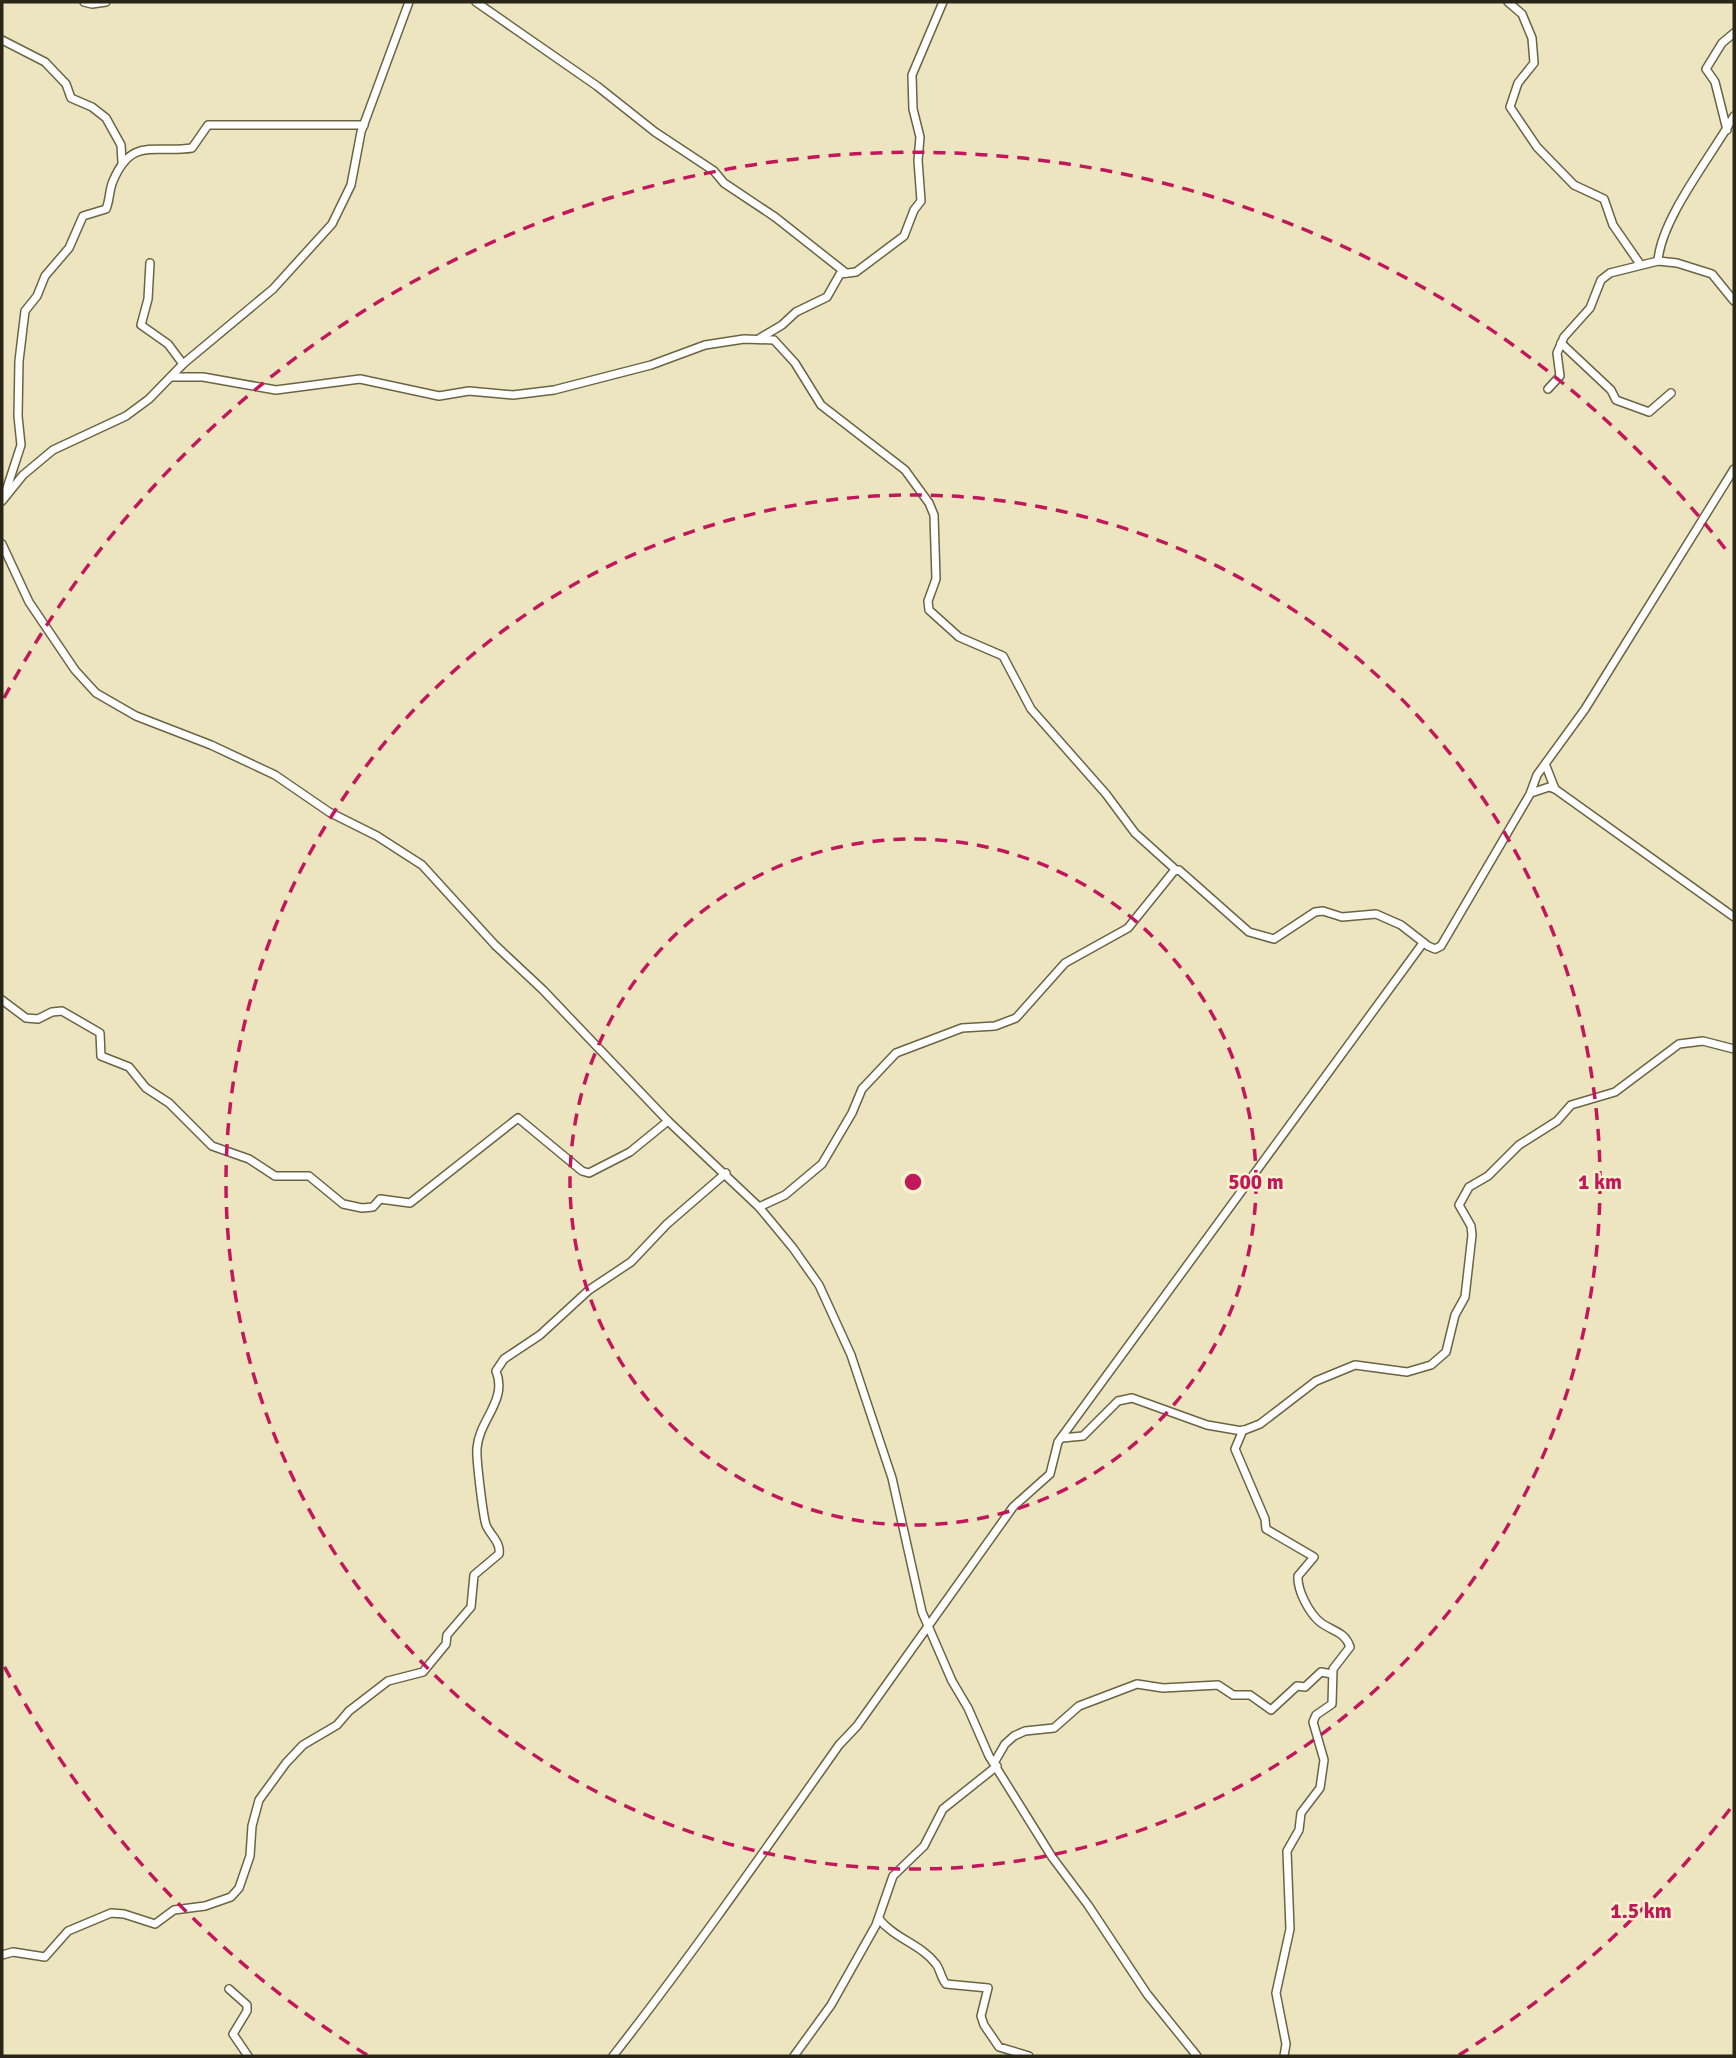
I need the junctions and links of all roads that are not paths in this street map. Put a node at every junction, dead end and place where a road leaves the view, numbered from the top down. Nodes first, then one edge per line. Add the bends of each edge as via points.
1 (84, 2) edge
2 (106, 2) edge
3 (409, 2) edge
4 (476, 2) edge
5 (943, 2) edge
6 (1508, 2) edge
7 (1734, 33) edge
8 (2, 40) edge
9 (1734, 116) edge
10 (364, 125) junction
11 (1727, 131) junction
12 (122, 163) junction
13 (1658, 261) junction
14 (150, 263) dead end
15 (1640, 264) junction
16 (846, 273) junction
17 (1734, 301) edge
18 (760, 339) junction
19 (1561, 343) junction
20 (183, 364) junction
21 (172, 377) junction
22 (1548, 389) dead end
23 (1671, 393) dead end
24 (1734, 469) edge
25 (3, 500) edge
26 (2, 544) edge
27 (1546, 766) junction
28 (1555, 789) junction
29 (1530, 794) junction
30 (1176, 870) junction
31 (1734, 917) edge
32 (1423, 943) junction
33 (2, 1000) edge
34 (1734, 1049) edge
35 (668, 1121) junction
36 (726, 1173) junction
37 (760, 1206) junction
38 (1243, 1430) junction
39 (1062, 1437) junction
40 (927, 1626) junction
41 (1332, 1674) junction
42 (996, 1765) junction
43 (879, 1919) junction
44 (2, 1955) edge
45 (229, 1989) dead end
46 (248, 2056) edge
47 (613, 2056) edge
48 (794, 2056) edge
49 (1028, 2056) edge
50 (1197, 2056) edge
51 (1284, 2056) edge

1 - 2 street
3 - 10 street
4 - 16 street via 597,86
5 - 16 street via 912,75 920,137 921,201 904,236 856,272
6 - 15 street via 1522,14 1532,38 1534,63 1518,83 1510,107 1537,147 1574,185 1604,199 1613,225
7 - 11 street via 1722,43 1706,71 1715,82
8 - 12 street via 39,58 65,82 71,98 102,113 118,137
9 - 11 street
10 - 12 street via 208,125 192,148 139,149
10 - 20 street via 351,185 332,224 273,289
11 - 13 street via 1677,211 1662,240
12 - 25 street via 107,209 83,216 66,253 45,276 26,309 19,361 21,445
13 - 15 street
13 - 17 street via 1712,274
14 - 20 street via 141,325 168,344
15 - 19 street via 1601,279 1592,304
16 - 18 street via 827,297 796,312
18 - 21 street via 705,345 651,365 554,390 513,395 469,391 439,396 360,379 276,390
18 - 30 street via 778,344 821,405 905,470 925,497 934,515 935,534 936,579 929,610 959,637 1003,656 1031,709 1135,833
19 - 22 street via 1556,356 1560,376
19 - 23 street via 1616,400 1648,412
20 - 21 street
21 - 25 street via 126,416 53,450 23,475
24 - 27 street
26 - 35 street via 29,602 96,693 136,716 275,775 422,865
27 - 28 street
27 - 29 street
28 - 29 street
28 - 31 street
29 - 32 street via 1441,946 1436,949
30 - 32 street via 1260,938 1276,939 1302,919 1323,911 1342,917 1382,915
30 - 37 street via 1128,928 1065,964 1016,1018 1003,1024 962,1028 896,1053 862,1089 822,1164 785,1195
32 - 39 street
33 - 35 street via 33,1020 57,1011 69,1014 100,1033 101,1056 129,1067 205,1141 249,1159 275,1176 309,1176 334,1200 362,1208 373,1207 383,1198 410,1203 519,1118 589,1173 630,1152
34 - 38 street via 1700,1041 1671,1049 1615,1092 1570,1106 1465,1191 1459,1205 1471,1228 1467,1285 1441,1358 1407,1372 1355,1366 1316,1381 1259,1424
35 - 36 street
36 - 37 street
36 - 44 street via 631,1262 500,1362 497,1397 477,1447 485,1519 500,1546 499,1553 474,1575 471,1607 423,1672 388,1681 286,1763 259,1800 250,1856 231,1897 174,1910 155,1924 111,1913 68,1930 45,1957 13,1952
37 - 40 street via 819,1285 851,1355 892,1478
38 - 39 street via 1207,1425 1132,1398 1118,1401 1083,1436
38 - 41 street via 1236,1450 1266,1529 1314,1557 1298,1578 1303,1596 1318,1620 1336,1629 1349,1644
39 - 40 street via 1050,1474 1022,1496
40 - 42 street
40 - 47 street via 739,1883 684,1967
41 - 42 street via 1321,1672 1304,1688 1297,1686 1271,1710 1250,1695 1233,1695 1218,1685 1163,1688 1137,1684 1082,1705 1054,1728 1014,1736
41 - 51 street via 1332,1704 1313,1722 1324,1760 1321,1785 1301,1813 1299,1830 1287,1852 1290,1929 1276,1993 1286,2043
42 - 43 street via 943,1809 924,1846 889,1883
42 - 50 street via 1052,1857 1147,1994
43 - 48 street via 831,2005
43 - 49 street via 892,1934 936,1963 946,1984 988,1988 981,2016 984,2025 999,2047
45 - 46 street via 247,2004 233,2034

